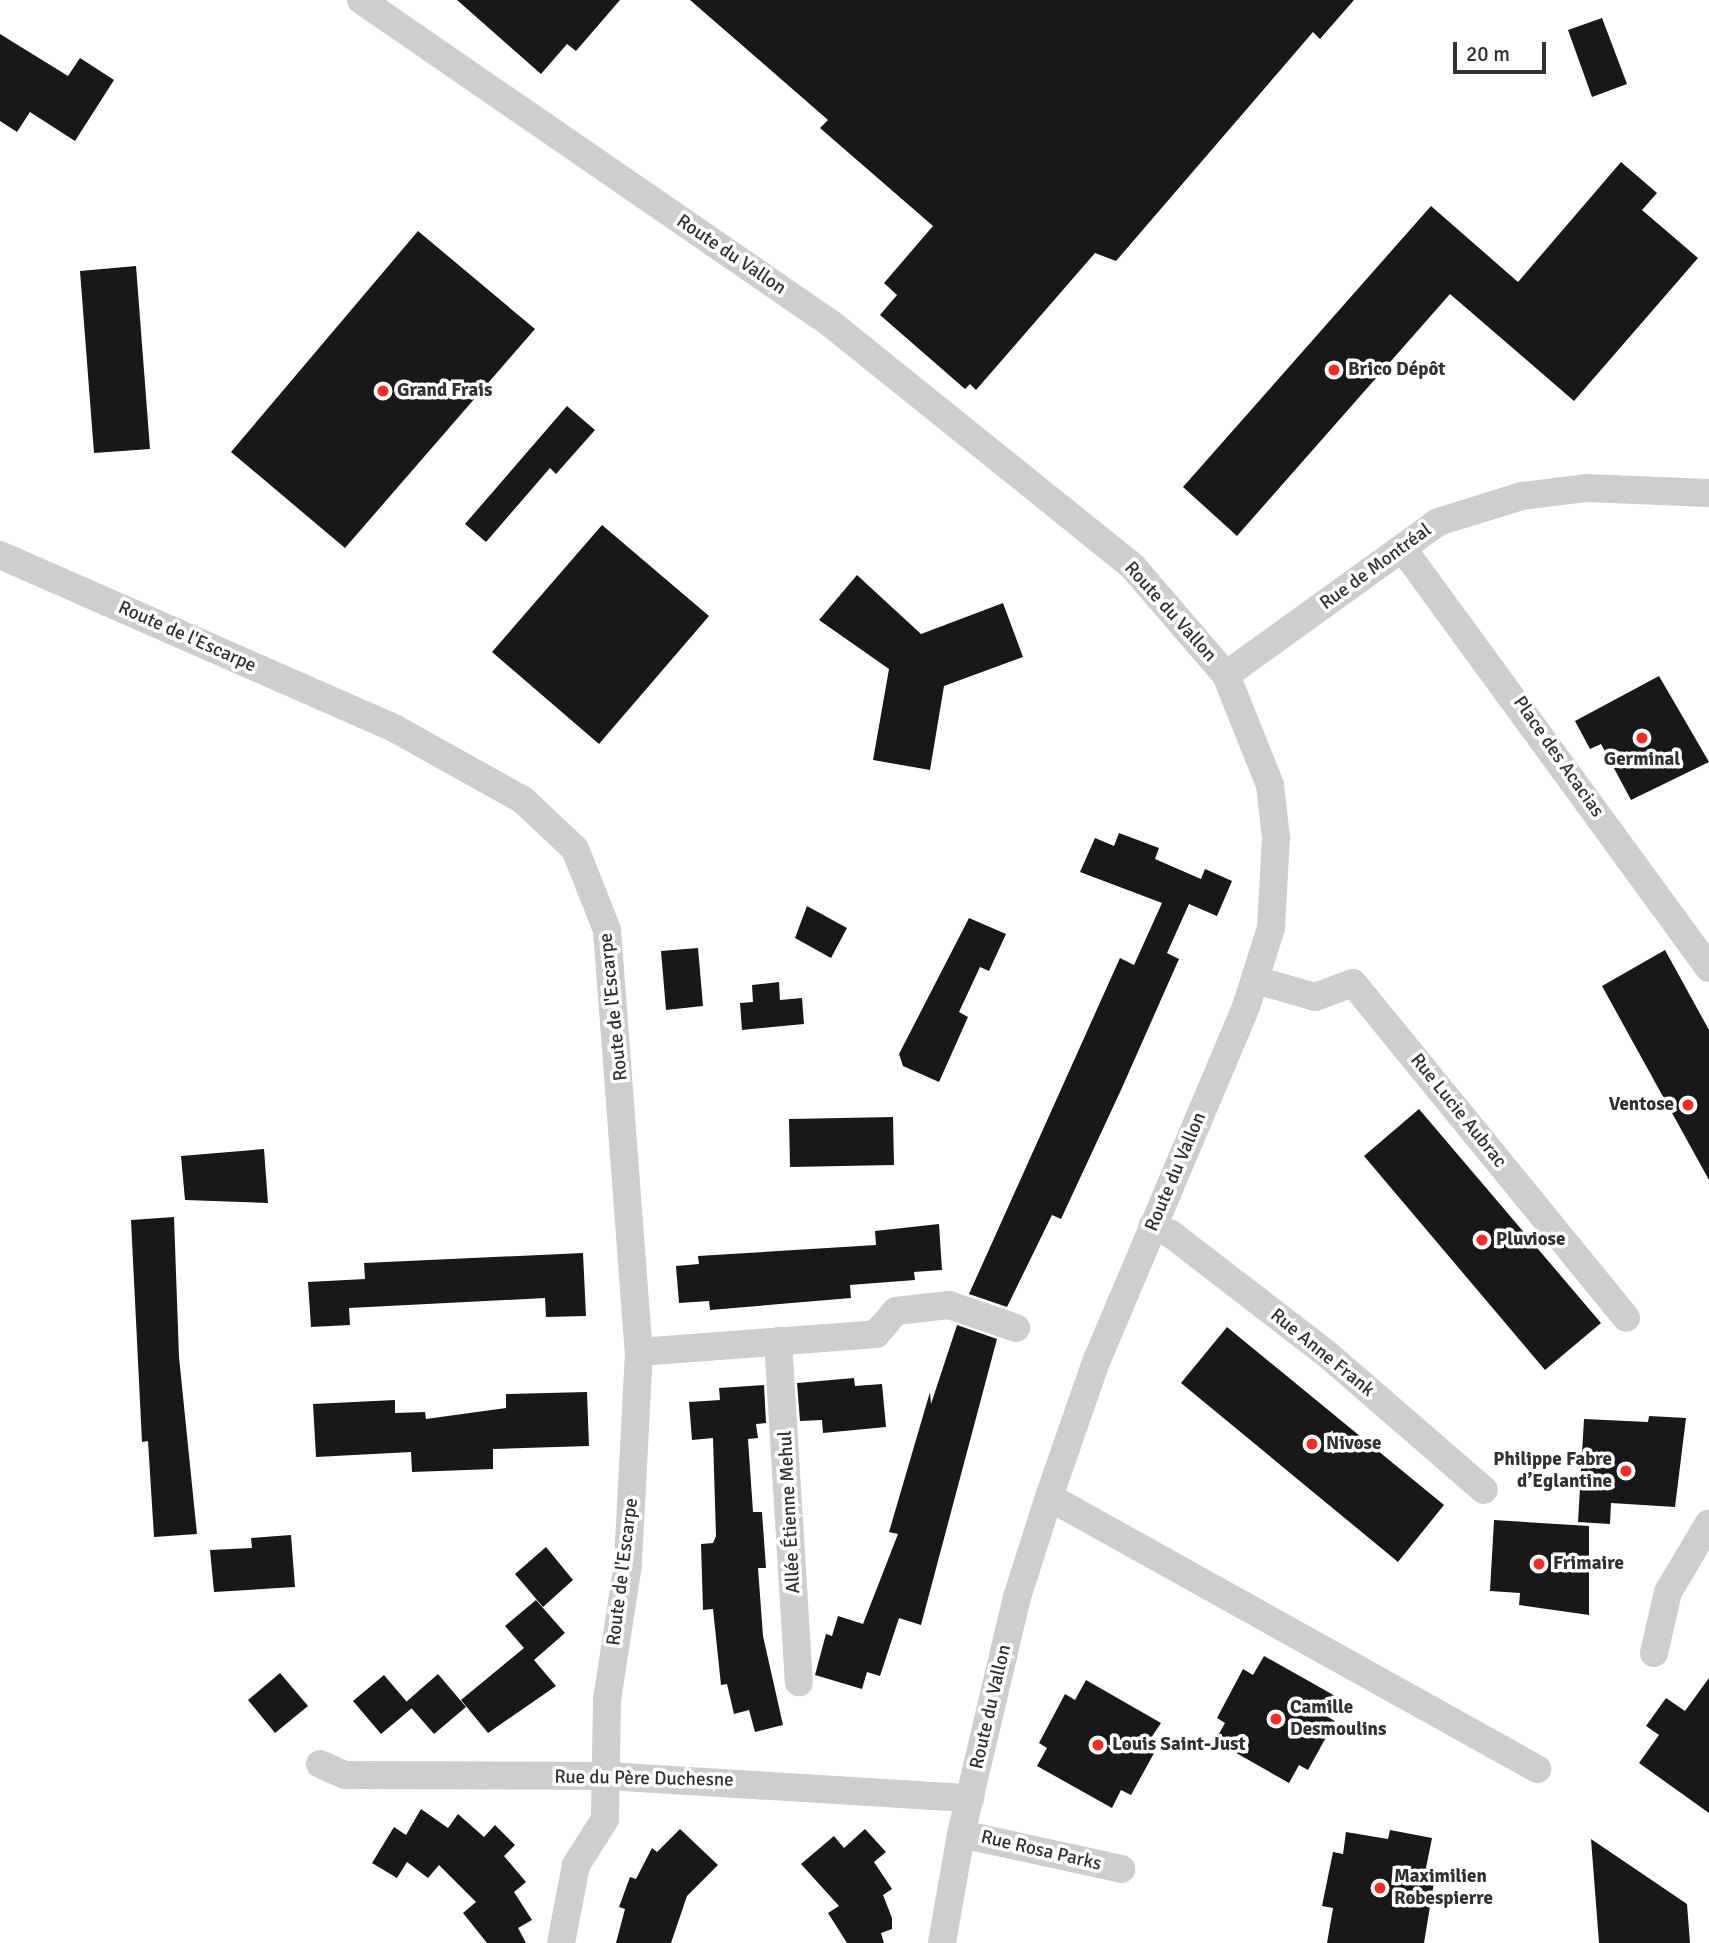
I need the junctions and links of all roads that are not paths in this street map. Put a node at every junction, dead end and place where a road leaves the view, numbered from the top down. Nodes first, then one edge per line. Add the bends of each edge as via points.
1 (361, 0) edge
2 (1709, 493) edge
3 (1402, 549) junction
4 (0, 555) edge
5 (1226, 675) junction
6 (1709, 968) edge
7 (1256, 980) junction
8 (1152, 1227) junction
9 (1626, 1318) dead end
10 (1016, 1328) dead end
11 (778, 1342) junction
12 (639, 1352) junction
13 (1484, 1490) dead end
14 (1049, 1497) junction
15 (1709, 1523) edge
16 (1654, 1653) dead end
17 (799, 1682) dead end
18 (320, 1764) dead end
19 (1537, 1769) dead end
20 (607, 1776) junction
21 (970, 1798) junction
22 (961, 1833) junction
23 (1121, 1869) dead end
24 (561, 1943) edge
25 (942, 1943) edge

1 - 5 street, Route du Vallon via 830,323 1133,567
2 - 3 street, Rue de Montréal via 1586,488 1521,496 1438,522
3 - 5 street, Rue de Montréal
3 - 6 street, Place des Acacias
4 - 12 street, Route de l'Escarpe via 405,734 523,800 575,849 607,930
5 - 7 street, Route du Vallon via 1270,785 1276,838 1272,928
7 - 8 street, Route du Vallon
7 - 9 street, Rue Lucie Aubrac via 1315,997 1353,983
8 - 13 street, Rue Anne Frank via 1171,1234 1318,1347
8 - 14 street, Route du Vallon
10 - 11 street via 949,1305 896,1311 876,1334
11 - 12 street
11 - 17 street, Allée Étienne Mehul
12 - 20 street, Route de l'Escarpe via 628,1564 607,1700
14 - 19 street
14 - 21 street, Route du Vallon via 1017,1597
15 - 16 street via 1668,1592
18 - 20 street, Rue du Père Duchesne via 345,1775
20 - 21 street, Rue du Père Duchesne
20 - 24 street, Route de l'Escarpe via 605,1819 576,1866
21 - 22 street, Route du Vallon
22 - 23 street, Rue Rosa Parks
22 - 25 street, Route du Vallon

